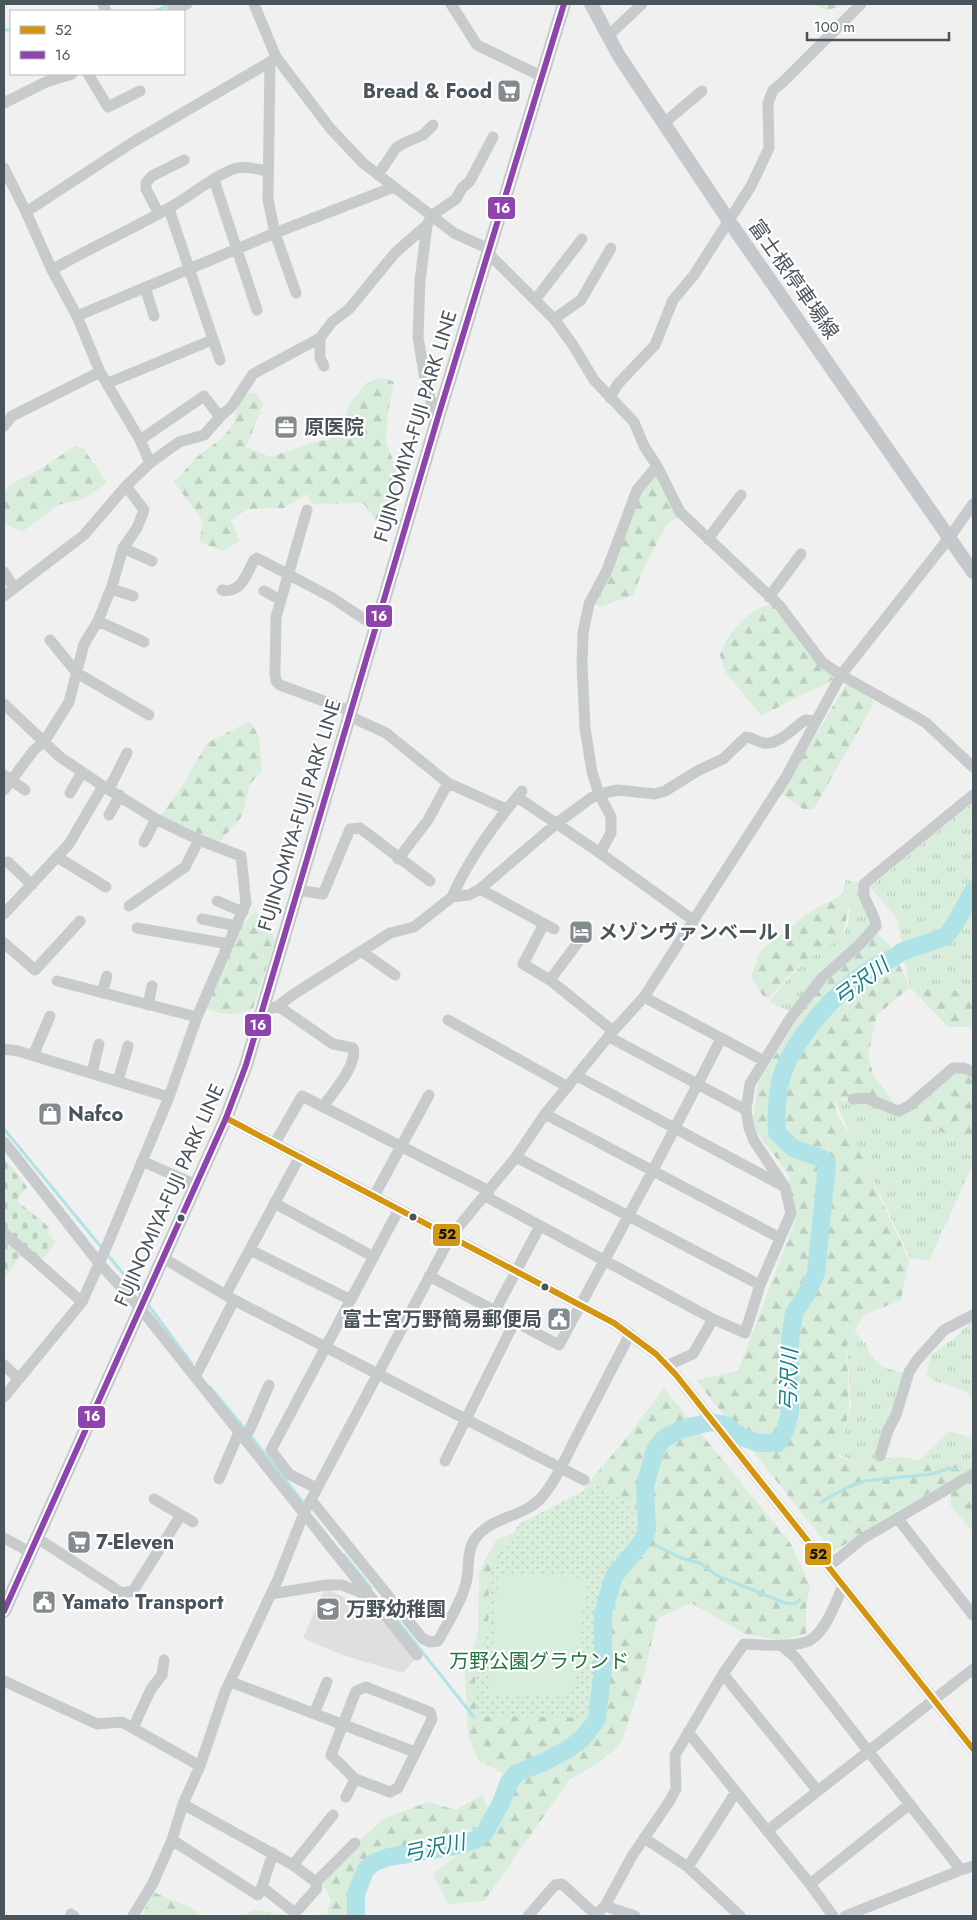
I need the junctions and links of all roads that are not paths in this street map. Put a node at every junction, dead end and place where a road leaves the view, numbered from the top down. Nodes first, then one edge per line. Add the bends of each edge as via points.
1 (187, 4) edge
2 (254, 4) edge
3 (451, 4) edge
4 (564, 4) edge
5 (591, 4) edge
6 (642, 4) edge
7 (860, 4) edge
8 (174, 10) edge
9 (608, 36) junction
10 (273, 59) junction
11 (69, 75) edge
12 (89, 75) edge
13 (541, 76) junction
14 (140, 91) dead end
15 (702, 92) dead end
16 (4, 103) edge
17 (664, 124) junction
18 (433, 125) dead end
19 (493, 137) dead end
20 (184, 160) dead end
21 (4, 168) edge
22 (267, 171) junction
23 (378, 175) junction
24 (214, 180) junction
25 (394, 187) junction
26 (164, 211) junction
27 (26, 212) junction
28 (429, 221) junction
29 (729, 221) junction
30 (275, 233) junction
31 (582, 239) dead end
32 (611, 248) dead end
33 (236, 249) junction
34 (489, 251) junction
35 (190, 268) junction
36 (52, 270) junction
37 (145, 287) junction
38 (296, 292) dead end
39 (535, 300) junction
40 (257, 310) dead end
41 (77, 316) junction
42 (154, 316) dead end
43 (554, 319) junction
44 (320, 338) junction
45 (212, 340) junction
46 (220, 360) dead end
47 (324, 366) dead end
48 (100, 372) junction
49 (108, 383) junction
50 (610, 398) junction
51 (220, 417) junction
52 (438, 417) junction
53 (4, 426) edge
54 (140, 440) junction
55 (150, 463) junction
56 (658, 466) junction
57 (126, 486) junction
58 (740, 495) dead end
59 (973, 504) edge
60 (307, 510) dead end
61 (949, 538) junction
62 (708, 539) junction
63 (123, 548) junction
64 (801, 554) dead end
65 (152, 562) dead end
66 (4, 572) edge
67 (973, 572) edge
68 (289, 574) junction
69 (14, 588) junction
70 (111, 589) junction
71 (222, 590) dead end
72 (264, 591) dead end
73 (4, 596) edge
74 (133, 596) dead end
75 (769, 597) junction
76 (281, 600) junction
77 (98, 621) junction
78 (376, 627) junction
79 (50, 640) dead end
80 (144, 642) dead end
81 (77, 673) junction
82 (841, 675) junction
83 (4, 704) edge
84 (350, 714) junction
85 (149, 715) dead end
86 (816, 721) junction
87 (44, 742) junction
88 (127, 753) dead end
89 (973, 767) edge
90 (82, 772) junction
91 (8, 778) edge
92 (448, 782) junction
93 (4, 790) edge
94 (26, 790) dead end
95 (111, 790) junction
96 (70, 793) dead end
97 (599, 794) junction
98 (973, 795) edge
99 (506, 809) junction
100 (109, 815) dead end
101 (156, 819) junction
102 (557, 823) junction
103 (199, 840) junction
104 (144, 842) dead end
105 (600, 853) junction
106 (57, 857) junction
107 (398, 859) junction
108 (8, 862) dead end
109 (430, 881) dead end
110 (32, 885) junction
111 (106, 887) dead end
112 (480, 889) junction
113 (297, 890) junction
114 (452, 897) junction
115 (217, 902) dead end
116 (129, 906) dead end
117 (5, 910) edge
118 (243, 912) junction
119 (202, 920) dead end
120 (693, 920) junction
121 (80, 921) dead end
122 (236, 926) junction
123 (137, 928) dead end
124 (579, 941) dead end
125 (4, 943) edge
126 (229, 944) junction
127 (361, 951) junction
128 (395, 975) dead end
129 (107, 976) dead end
130 (550, 980) junction
131 (57, 981) dead end
132 (152, 986) dead end
133 (102, 993) junction
134 (644, 997) junction
135 (148, 1004) junction
136 (278, 1006) junction
137 (262, 1012) junction
138 (50, 1016) dead end
139 (197, 1017) junction
140 (448, 1020) dead end
141 (611, 1034) junction
142 (720, 1039) junction
143 (99, 1044) dead end
144 (128, 1046) dead end
145 (4, 1048) edge
146 (33, 1056) junction
147 (764, 1061) junction
148 (973, 1072) edge
149 (92, 1073) junction
150 (577, 1076) junction
151 (118, 1081) junction
152 (698, 1084) junction
153 (568, 1087) junction
154 (429, 1095) dead end
155 (169, 1096) junction
156 (853, 1099) dead end
157 (323, 1107) junction
158 (746, 1110) junction
159 (545, 1114) junction
160 (226, 1118) junction
161 (673, 1128) junction
162 (4, 1142) edge
163 (275, 1143) junction
164 (400, 1147) junction
165 (300, 1156) junction
166 (516, 1157) junction
167 (142, 1161) junction
168 (652, 1172) junction
169 (196, 1185) junction
170 (785, 1188) junction
171 (487, 1194) junction
172 (374, 1196) junction
173 (274, 1203) junction
174 (399, 1209) junction
175 (627, 1216) junction
176 (540, 1226) junction
177 (4, 1233) edge
178 (451, 1236) junction
179 (780, 1238) junction
180 (250, 1250) junction
181 (374, 1257) junction
182 (163, 1258) junction
183 (604, 1260) junction
184 (99, 1263) junction
185 (515, 1271) junction
186 (429, 1276) junction
187 (760, 1285) junction
188 (230, 1297) junction
189 (350, 1300) junction
190 (82, 1302) junction
191 (143, 1302) junction
192 (580, 1306) junction
193 (495, 1311) junction
194 (973, 1315) edge
195 (713, 1318) junction
196 (514, 1321) junction
197 (630, 1334) junction
198 (327, 1347) junction
199 (4, 1365) edge
200 (668, 1365) junction
201 (377, 1373) junction
202 (195, 1377) junction
203 (19, 1379) junction
204 (269, 1385) dead end
205 (4, 1397) edge
206 (466, 1419) junction
207 (244, 1433) junction
208 (880, 1456) dead end
209 (445, 1461) dead end
210 (560, 1468) junction
211 (973, 1474) edge
212 (220, 1479) dead end
213 (584, 1480) dead end
214 (316, 1488) junction
215 (154, 1499) dead end
216 (311, 1500) junction
217 (304, 1513) junction
218 (181, 1515) junction
219 (898, 1519) junction
220 (193, 1522) dead end
221 (4, 1538) edge
222 (37, 1538) junction
223 (30, 1552) junction
224 (828, 1566) junction
225 (843, 1585) junction
226 (381, 1587) junction
227 (271, 1594) junction
228 (371, 1597) junction
229 (4, 1611) edge
230 (973, 1615) edge
231 (781, 1645) junction
232 (417, 1655) dead end
233 (164, 1660) dead end
234 (973, 1669) edge
235 (723, 1674) junction
236 (4, 1681) edge
237 (231, 1682) junction
238 (327, 1682) dead end
239 (934, 1700) junction
240 (314, 1714) junction
241 (342, 1725) junction
242 (133, 1728) junction
243 (688, 1732) junction
244 (973, 1749) edge
245 (868, 1751) junction
246 (415, 1752) junction
247 (200, 1766) junction
248 (355, 1779) junction
249 (817, 1790) junction
250 (736, 1792) junction
251 (346, 1797) dead end
252 (183, 1804) junction
253 (910, 1804) junction
254 (332, 1815) dead end
255 (767, 1831) junction
256 (644, 1838) junction
257 (172, 1840) junction
258 (355, 1843) dead end
259 (273, 1854) junction
260 (293, 1865) junction
261 (973, 1866) edge
262 (688, 1867) junction
263 (961, 1870) junction
264 (316, 1882) junction
265 (810, 1884) junction
266 (262, 1886) junction
267 (605, 1906) junction
268 (594, 1915) edge
269 (133, 1916) edge
270 (528, 1916) edge
271 (635, 1916) edge
272 (740, 1916) edge
273 (832, 1916) edge
274 (844, 1916) edge

1 - 8 street
2 - 10 street
3 - 13 street via 476,45
4 - 13 main road, FUJINOMIYA-FUJI PARK LINE
5 - 9 main road, 富士根停車場線
6 - 9 street
7 - 29 street via 773,90 768,103 769,148
9 - 17 main road, 富士根停車場線
10 - 22 street
10 - 23 street via 330,128
10 - 27 street via 133,142
11 - 16 street via 46,82
12 - 14 street via 108,107
13 - 34 main road, FUJINOMIYA-FUJI PARK LINE
15 - 17 street
17 - 29 main road, 富士根停車場線
18 - 23 street via 423,135 396,148
19 - 28 street via 470,181 456,199
20 - 26 street via 146,182 146,189
21 - 27 street
22 - 24 street via 237,168
22 - 30 street via 268,200
23 - 25 street
24 - 26 street
24 - 33 street
25 - 28 street
25 - 30 street
26 - 35 street
26 - 36 street
27 - 36 street
28 - 34 street
28 - 44 street via 395,253 349,309 332,322
28 - 52 street via 420,281 418,337 425,379
29 - 50 street via 694,275 673,300 655,344 617,385
29 - 61 main road, 富士根停車場線
30 - 33 street
30 - 38 street
31 - 39 street
32 - 43 street via 581,300
33 - 35 street
33 - 40 street
34 - 39 street
34 - 52 main road, FUJINOMIYA-FUJI PARK LINE
35 - 37 street
35 - 45 street
36 - 41 street
37 - 41 street
37 - 42 street
39 - 43 street
41 - 48 street
43 - 50 street via 594,380
44 - 47 street via 320,358
44 - 51 street via 253,374 232,406
45 - 46 street
45 - 49 street
48 - 49 street
48 - 53 street via 12,416
49 - 54 street
50 - 56 street via 634,422 644,446
51 - 54 street via 204,396
51 - 55 street via 204,435 179,442
52 - 78 main road, FUJINOMIYA-FUJI PARK LINE
54 - 55 street
55 - 57 street
56 - 62 street via 680,512
56 - 97 street via 637,490 589,604 583,634 585,728
57 - 63 street via 144,510 137,528
57 - 69 street via 84,534
58 - 62 street
59 - 61 street
60 - 68 street
61 - 67 main road, 富士根停車場線
61 - 82 street
62 - 75 street
63 - 65 street
63 - 70 street
64 - 75 street
66 - 69 street
68 - 71 street via 257,558 240,586
68 - 76 street
68 - 78 street
69 - 73 street
70 - 74 street
70 - 77 street
72 - 76 street
75 - 82 street via 779,605 822,662
76 - 84 street via 276,617 276,681
77 - 80 street
77 - 81 street via 84,644
78 - 84 main road, FUJINOMIYA-FUJI PARK LINE
79 - 81 street
81 - 85 street
81 - 87 street via 69,702
82 - 86 street
82 - 89 street via 925,722
83 - 87 street
84 - 92 street via 386,733
84 - 113 main road, FUJINOMIYA-FUJI PARK LINE
86 - 97 street via 805,720 768,744 746,737 723,759 665,791 655,794 618,790
86 - 120 street via 786,777
87 - 90 street via 60,758
87 - 91 street
88 - 95 street
90 - 95 street
90 - 96 street
91 - 93 street
91 - 94 street
92 - 99 street
92 - 107 street via 428,820
95 - 100 street
95 - 101 street
95 - 106 street
97 - 102 street
97 - 105 street via 611,816 611,833
98 - 147 street via 864,884 864,896 876,926 822,978 790,1019
99 - 102 street via 519,794
99 - 114 street via 462,873
101 - 103 street
101 - 104 street
102 - 105 street
102 - 112 street
103 - 116 street via 185,868
103 - 118 street via 241,856 246,903
105 - 120 street
106 - 110 street
106 - 111 street
107 - 109 street
107 - 113 street via 360,828 350,829 324,894
108 - 110 street
110 - 117 street
112 - 114 street
112 - 130 street via 549,926 523,964
113 - 137 main road, FUJINOMIYA-FUJI PARK LINE
114 - 127 street via 414,927 390,933
115 - 118 street
118 - 122 street
119 - 122 street
120 - 134 street
121 - 125 street via 35,970
122 - 126 street
123 - 126 street
124 - 130 street
126 - 139 street
127 - 128 street
127 - 136 street
129 - 133 street
130 - 141 street
131 - 133 street
132 - 135 street
133 - 135 street
134 - 141 street
134 - 142 street
135 - 139 street
136 - 137 street
136 - 157 street via 334,1044 353,1048 353,1063
137 - 160 main road, FUJINOMIYA-FUJI PARK LINE
138 - 146 street
139 - 155 street
140 - 153 street
141 - 150 street
141 - 152 street
142 - 147 street
142 - 152 street
143 - 149 street
144 - 151 street
145 - 146 street
146 - 149 street
147 - 158 street via 750,1084
148 - 156 street via 953,1068 909,1106 898,1111 866,1098
149 - 151 street
150 - 153 street
150 - 161 street
151 - 155 street
152 - 158 street
152 - 161 street
153 - 159 street
154 - 164 street
155 - 167 street
157 - 163 street via 302,1096
157 - 164 street
158 - 170 street via 754,1141
159 - 166 street
159 - 168 street
160 - 163 street
160 - 169 main road, FUJINOMIYA-FUJI PARK LINE
161 - 168 street
161 - 170 street
162 - 184 street
163 - 165 street
164 - 171 street
164 - 172 street
165 - 172 street
165 - 173 street
166 - 171 street
166 - 175 street
167 - 169 street
167 - 184 street
168 - 175 street
168 - 179 street
169 - 182 main road, FUJINOMIYA-FUJI PARK LINE
170 - 179 street via 791,1212
171 - 176 street
171 - 178 street
172 - 174 street
173 - 180 street
173 - 181 street
174 - 178 street
174 - 181 street
175 - 183 street
175 - 187 street
176 - 183 street
176 - 185 street
177 - 190 street
178 - 185 street
178 - 186 street
179 - 187 street
180 - 188 street
180 - 189 street
181 - 189 street
182 - 188 street
182 - 191 main road, FUJINOMIYA-FUJI PARK LINE
183 - 192 street
183 - 195 street
184 - 190 street
184 - 191 street
185 - 192 street
185 - 193 street
186 - 193 street
186 - 201 street
187 - 195 street via 745,1333
188 - 198 street
188 - 202 street
189 - 198 street
190 - 203 street
191 - 202 street
191 - 222 main road, FUJINOMIYA-FUJI PARK LINE
192 - 196 street via 559,1345
192 - 197 street
193 - 196 street
194 - 208 street via 944,1330 909,1372
195 - 200 street via 693,1354
196 - 206 street
197 - 200 street
197 - 210 street
198 - 201 street
198 - 214 street via 271,1450 289,1474
199 - 203 street
200 - 224 street
201 - 206 street
201 - 214 street
202 - 207 street
203 - 205 street
204 - 207 street
206 - 209 street
206 - 210 street
207 - 212 street
207 - 217 street
210 - 213 street
210 - 226 street via 542,1498 532,1507 493,1523 479,1533 469,1551 467,1582 438,1641 422,1638
211 - 219 street
214 - 216 street
215 - 218 street
216 - 217 street
216 - 226 street
217 - 227 street
217 - 228 street
218 - 220 street
218 - 222 street via 133,1591 122,1593
219 - 224 street via 862,1539
219 - 230 street
221 - 223 street
222 - 223 main road, FUJINOMIYA-FUJI PARK LINE
223 - 229 main road, FUJINOMIYA-FUJI PARK LINE
224 - 225 street
225 - 231 street via 829,1619 808,1642
225 - 239 street
226 - 228 street
227 - 228 street via 342,1585
227 - 237 street
228 - 232 street
231 - 235 street via 744,1644
231 - 245 street via 795,1657
233 - 242 street via 162,1675 151,1689
234 - 239 street
235 - 243 street
235 - 249 street
236 - 242 street via 97,1724 122,1722
237 - 240 street
237 - 247 street
238 - 240 street
239 - 244 street
239 - 245 street
240 - 241 street
241 - 246 street
241 - 246 street via 356,1691 366,1687 430,1712 432,1719
241 - 248 street via 331,1755
242 - 247 street
243 - 250 street
243 - 256 street via 675,1755 676,1789
245 - 249 street
245 - 253 street
246 - 248 street via 398,1788 390,1792
247 - 252 street
248 - 251 street
249 - 255 street
250 - 255 street
250 - 262 street
252 - 257 street
252 - 259 street
253 - 263 street
253 - 265 street
254 - 260 street
255 - 265 street
256 - 262 street
256 - 267 street
257 - 266 street via 258,1895
257 - 269 street via 153,1883
258 - 264 street
259 - 260 street
259 - 266 street
260 - 264 street
261 - 263 street
262 - 272 street
263 - 274 street
264 - 266 street via 317,1888 295,1913
265 - 273 street
267 - 268 street
267 - 271 street
268 - 270 street via 562,1884 555,1885

